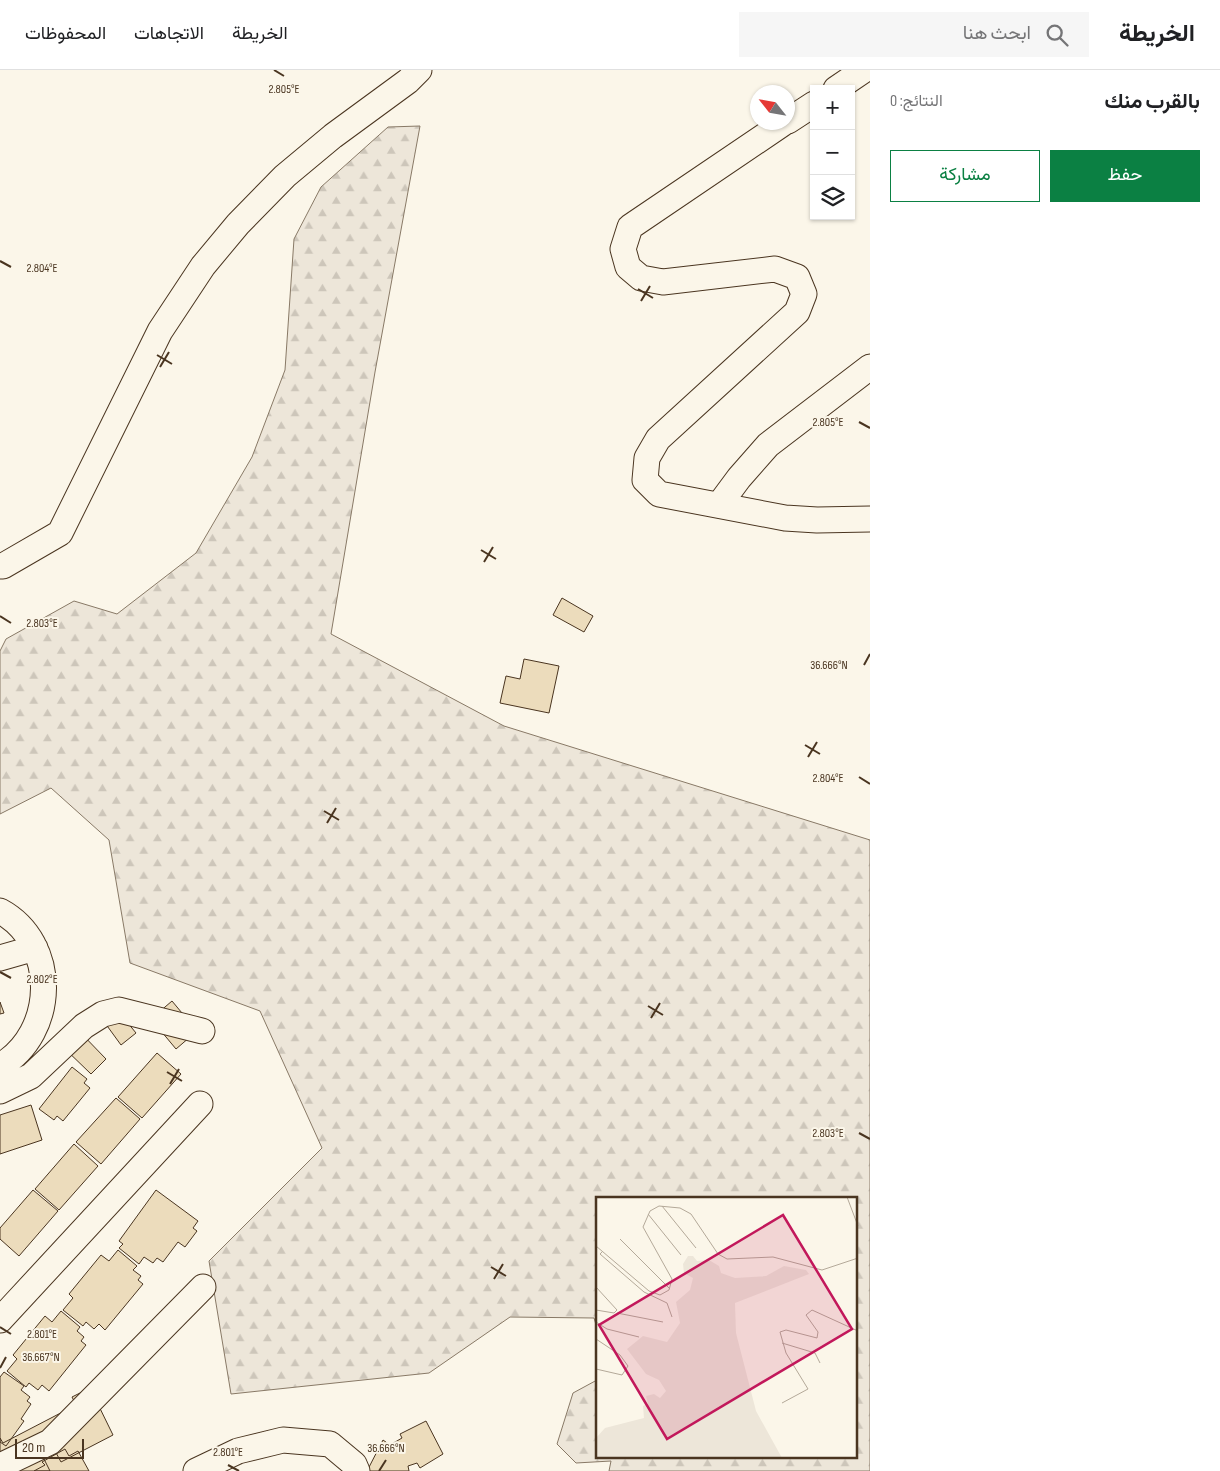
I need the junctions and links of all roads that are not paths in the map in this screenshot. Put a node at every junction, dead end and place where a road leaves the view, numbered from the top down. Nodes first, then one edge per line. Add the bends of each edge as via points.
1 (419, 70) edge
2 (864, 70) edge
3 (842, 85) edge
4 (810, 107) edge
5 (795, 116) edge
6 (774, 130) edge
7 (870, 367) edge
8 (719, 505) junction
9 (870, 519) edge
10 (0, 566) edge
11 (0, 911) edge
12 (35, 948) junction
13 (0, 958) edge
14 (202, 1031) dead end
15 (0, 1066) edge
16 (0, 1091) edge
17 (200, 1104) dead end
18 (203, 1287) dead end
19 (0, 1320) edge
20 (0, 1466) edge
21 (196, 1471) edge
22 (357, 1471) edge

1 - 10 street via 333,136 238,224 203,266 160,331 60,533
2 - 3 street
4 - 5 street
6 - 8 street via 630,226 623,249 628,267 641,278 663,282 775,269 797,277 804,294 797,312 658,439 647,458 645,480 659,494
7 - 8 street via 768,445
8 - 9 street via 785,518
11 - 12 street via 22,928
12 - 13 street
12 - 15 street via 45,979 44,1002 37,1026 20,1050
14 - 16 street via 119,1010 103,1014 84,1026 31,1076
17 - 19 street
18 - 20 street via 50,1442
21 - 22 street via 238,1451 283,1440 330,1444 354,1464

